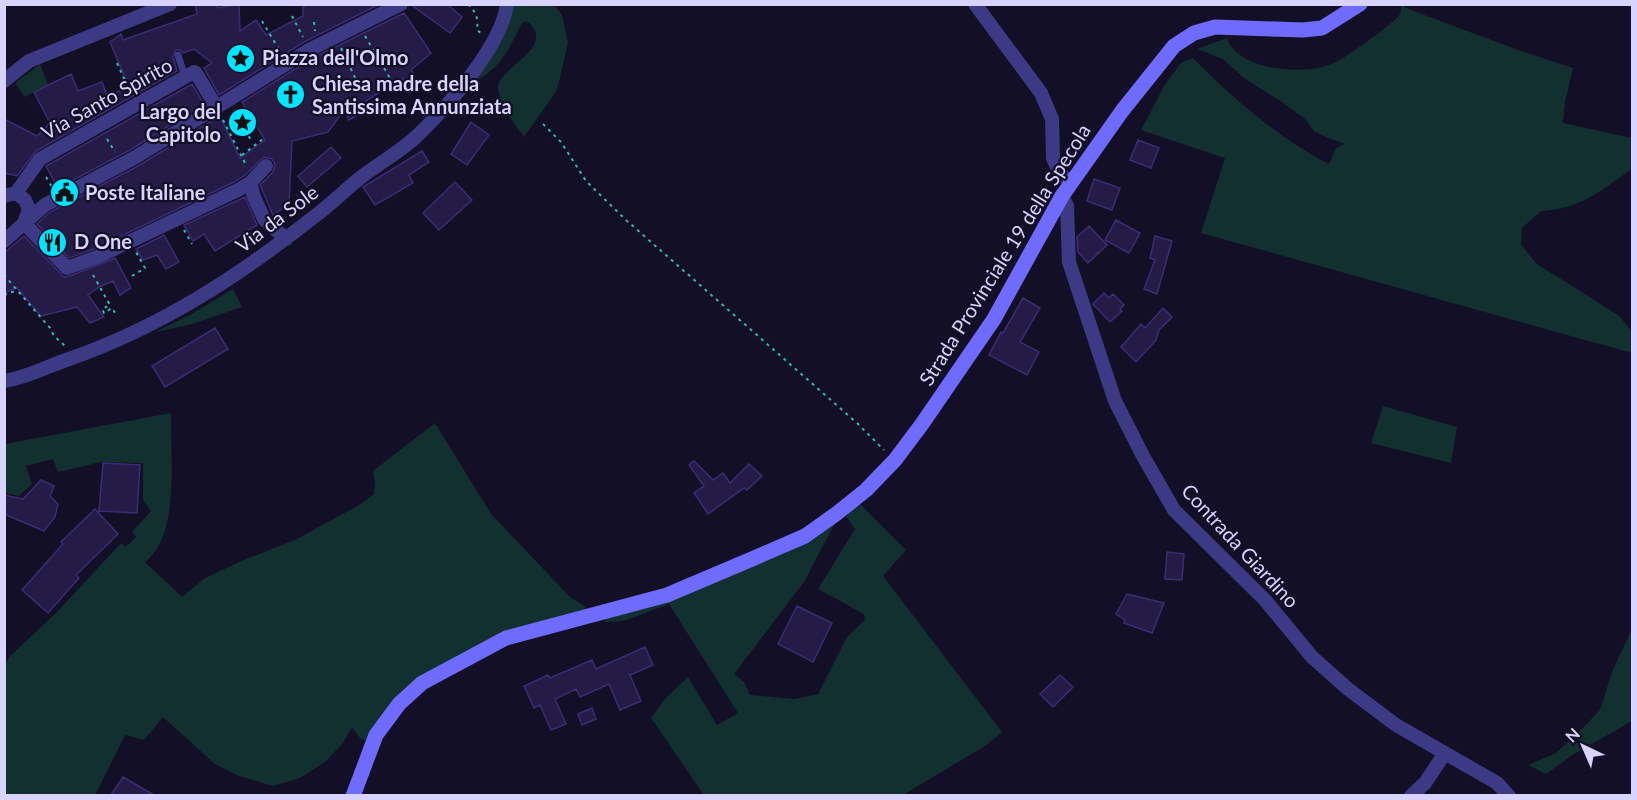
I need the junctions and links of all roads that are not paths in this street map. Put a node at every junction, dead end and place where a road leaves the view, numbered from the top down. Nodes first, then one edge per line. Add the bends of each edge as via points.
1 (170, 4) edge
2 (402, 4) edge
3 (507, 4) edge
4 (975, 4) edge
5 (1359, 4) edge
6 (178, 55) dead end
7 (189, 75) junction
8 (4, 81) edge
9 (223, 104) junction
10 (266, 166) dead end
11 (250, 183) junction
12 (1066, 190) junction
13 (10, 195) edge
14 (25, 224) junction
15 (286, 239) junction
16 (4, 241) edge
17 (4, 381) edge
18 (1445, 753) junction
19 (353, 795) edge
20 (1411, 795) edge
21 (1509, 795) edge

1 - 8 street via 28,62
2 - 9 street via 309,50
3 - 15 street, Via da Sole via 486,55 418,135
4 - 12 street via 1041,93 1052,119 1053,158
5 - 12 main road, Strada Provinciale 19 della Specola via 1322,28 1215,27 1194,33 1174,46
6 - 7 lane
7 - 9 street via 196,73
7 - 13 street, Via Santo Spirito via 40,159
9 - 14 street via 123,164 58,193
10 - 11 street
11 - 14 street via 67,268
11 - 15 street via 264,219
12 - 18 street, Contrada Giardino via 1069,262 1115,401 1174,510 1265,600 1312,657 1396,725
12 - 19 main road, Strada Provinciale 19 della Specola via 994,319 895,460 866,490 805,536 667,595 506,638 422,683 399,704 376,735
13 - 14 street via 25,200 29,209
14 - 16 street
15 - 17 street, Via da Sole via 205,296 164,319 75,357
18 - 20 street via 1425,783
18 - 21 street, Contrada Giardino via 1497,783

